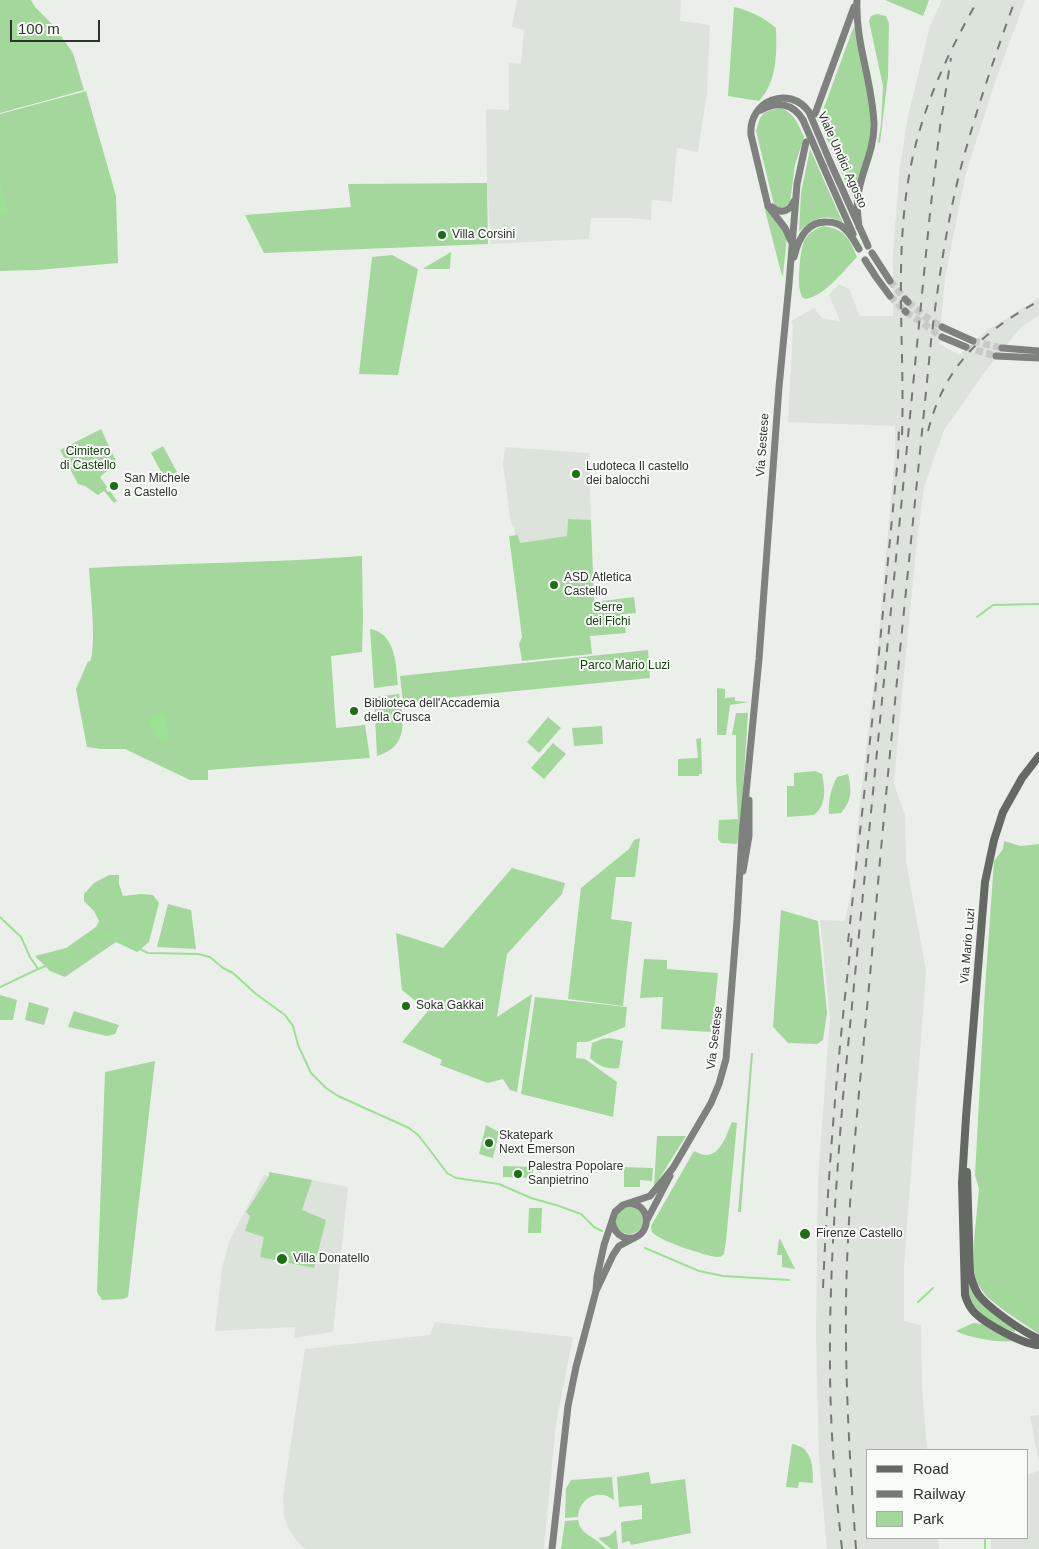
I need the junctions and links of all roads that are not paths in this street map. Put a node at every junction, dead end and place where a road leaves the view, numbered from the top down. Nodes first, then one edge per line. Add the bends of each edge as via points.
1 (857, 0) edge
2 (756, 113) junction
3 (812, 113) junction
4 (806, 142) dead end
5 (827, 165) junction
6 (796, 192) junction
7 (766, 196) junction
8 (859, 227) junction
9 (792, 245) junction
10 (862, 254) junction
11 (790, 275) junction
12 (890, 281) tunnel mouth
13 (890, 296) tunnel mouth
14 (942, 327) tunnel mouth
15 (942, 337) tunnel mouth
16 (973, 341) tunnel mouth
17 (966, 348) tunnel mouth
18 (1002, 348) tunnel mouth
19 (1039, 351) edge
20 (996, 356) tunnel mouth
21 (1037, 359) edge
22 (1039, 756) edge
23 (965, 1150) junction
24 (673, 1168) junction
25 (629, 1204) junction
26 (612, 1220) junction
27 (647, 1220) junction
28 (636, 1237) junction
29 (596, 1291) junction
30 (1039, 1339) edge
31 (1039, 1346) edge
32 (552, 1549) edge

1 - 3 main road
1 - 8 main road via 856,19 874,108 872,150 858,196
2 - 3 main road, Viale Undici Agosto via 767,102 784,98 802,104
2 - 5 main road, Viale Undici Agosto, bridge via 768,106 784,104 794,109
2 - 7 main road via 751,123 751,135
3 - 5 main road, Viale Undici Agosto, bridge
4 - 6 main road, Via Sestese
5 - 8 main road, Viale Undici Agosto
5 - 10 main road, Viale Undici Agosto
6 - 7 main road via 791,207 782,212 774,209
6 - 9 main road, Via Sestese
7 - 9 main road via 768,206 785,228
8 - 12 main road, Viale Undici Agosto
9 - 11 main road, Via Sestese
10 - 11 main road, Viale Undici Agosto via 841,226 830,222 815,224 799,241
10 - 13 main road, Viale Undici Agosto
11 - 24 main road, Via Sestese via 727,1050 711,1103
14 - 16 main road
15 - 17 main road
18 - 19 main road
20 - 21 main road
22 - 23 main road, Via Mario Luzi via 1003,812 984,882
23 - 30 main road, Via Mario Luzi via 972,1282 984,1301
23 - 31 main road, Via Mario Luzi via 962,1193 965,1296 975,1313 985,1321 1030,1345
24 - 25 main road, Via Sestese via 650,1196
24 - 27 main road, Via Sestese
25 - 26 main road via 618,1208
25 - 27 main road via 642,1209
26 - 28 main road via 620,1235
26 - 29 main road
27 - 28 main road via 644,1230
28 - 29 main road via 616,1250
29 - 32 main road via 569,1395

